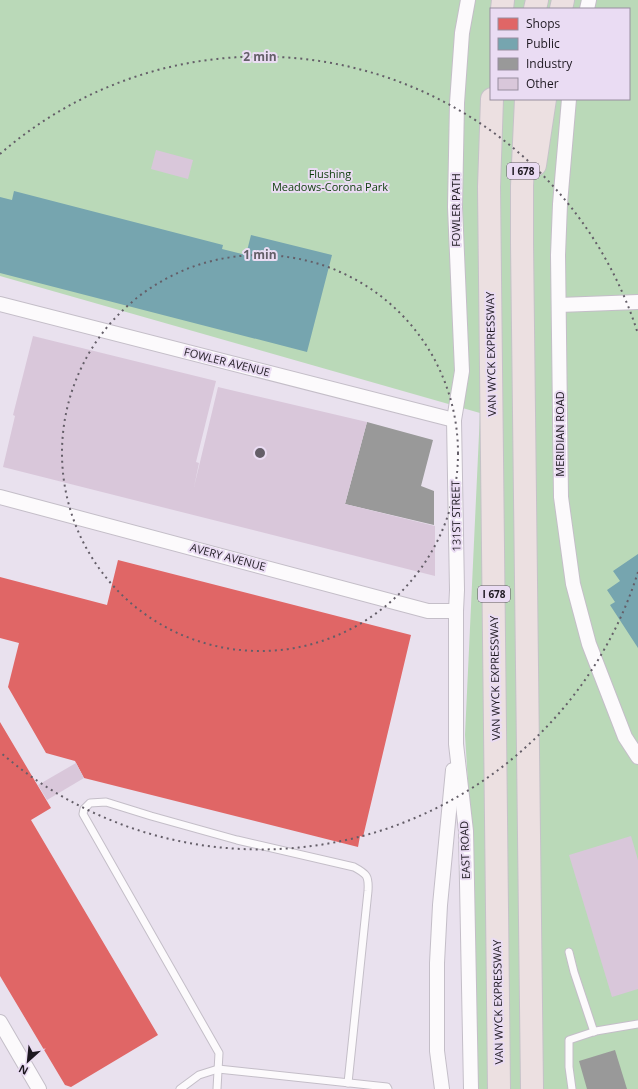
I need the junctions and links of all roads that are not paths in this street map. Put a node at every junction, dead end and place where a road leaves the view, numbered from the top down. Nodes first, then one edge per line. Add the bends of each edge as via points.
1 (468, 0) edge
2 (492, 100) edge
3 (526, 100) edge
4 (545, 100) edge
5 (569, 100) edge
6 (522, 243) junction
7 (638, 302) edge
8 (0, 304) edge
9 (559, 305) junction
10 (454, 420) junction
11 (0, 497) edge
12 (456, 611) junction
13 (456, 744) junction
14 (638, 757) edge
15 (569, 952) dead end
16 (0, 1022) edge
17 (638, 1024) edge
18 (594, 1032) junction
19 (218, 1069) junction
20 (348, 1083) junction
21 (39, 1089) edge
22 (180, 1089) edge
23 (217, 1089) edge
24 (388, 1089) edge
25 (442, 1089) edge
26 (471, 1089) edge
27 (499, 1089) edge
28 (532, 1089) edge
29 (572, 1089) edge

1 - 10 street, FOWLER PATH via 462,33 457,103 455,247 462,371
2 - 27 highway, VAN WYCK EXPRESSWAY / I 678 via 489,187
3 - 6 highway, I 678
4 - 6 highway
5 - 9 street, MERIDIAN ROAD via 560,204
6 - 28 highway, I 678
7 - 9 street
8 - 10 street, FOWLER AVENUE
9 - 14 street, MERIDIAN ROAD via 561,498 569,562 589,644 625,737
10 - 12 street, 131ST STREET
11 - 12 street, AVERY AVENUE via 428,611
12 - 13 street, EAST ROAD
13 - 25 street via 440,905 437,963 437,1051
13 - 26 street, EAST ROAD via 466,831
15 - 18 lane
16 - 21 street
17 - 18 lane
18 - 29 lane via 569,1040
19 - 20 lane
19 - 20 lane via 219,1053 83,814 90,803 106,802 193,828 354,867 365,873 369,880
19 - 22 lane via 199,1075
19 - 23 lane
20 - 24 lane

